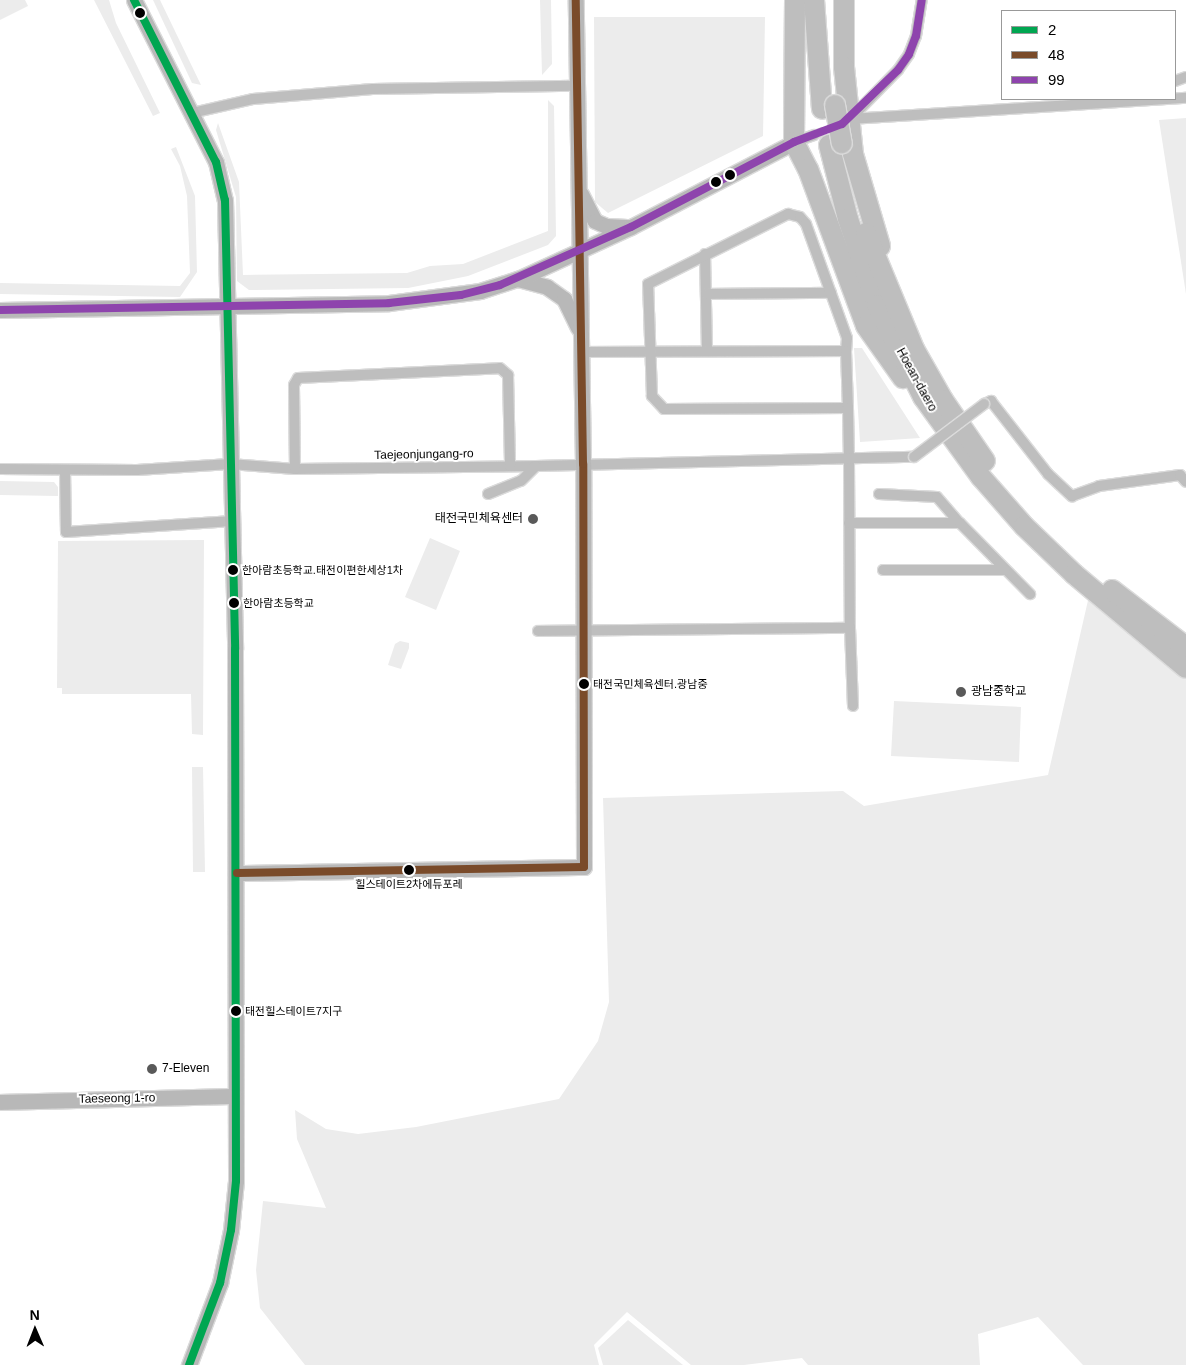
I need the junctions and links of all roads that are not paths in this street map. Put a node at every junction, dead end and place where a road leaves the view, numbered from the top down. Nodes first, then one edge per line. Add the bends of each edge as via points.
1 (134, 0) edge
2 (576, 0) edge
3 (795, 0) edge
4 (814, 0) edge
5 (826, 0) edge
6 (844, 0) edge
7 (922, 0) edge
8 (575, 86) junction
9 (1165, 100) edge
10 (829, 107) junction
11 (192, 113) junction
12 (836, 133) junction
13 (794, 142) junction
14 (577, 182) junction
15 (631, 227) junction
16 (579, 250) junction
17 (705, 254) junction
18 (518, 278) junction
19 (831, 293) junction
20 (707, 294) junction
21 (228, 305) junction
22 (0, 310) edge
23 (582, 336) junction
24 (707, 351) junction
25 (846, 351) junction
26 (582, 352) junction
27 (652, 352) junction
28 (922, 397) junction
29 (848, 408) junction
30 (849, 460) junction
31 (230, 464) junction
32 (583, 464) junction
33 (510, 466) junction
34 (536, 466) junction
35 (295, 468) junction
36 (0, 469) edge
37 (65, 470) junction
38 (1186, 482) edge
39 (488, 494) dead end
40 (879, 494) dead end
41 (233, 521) junction
42 (960, 523) junction
43 (849, 524) junction
44 (883, 570) dead end
45 (1005, 570) junction
46 (1030, 594) dead end
47 (850, 628) junction
48 (582, 631) junction
49 (538, 632) dead end
50 (1186, 647) edge
51 (1186, 668) edge
52 (853, 706) dead end
53 (237, 873) junction
54 (234, 1096) junction
55 (0, 1102) edge
56 (189, 1365) edge

1 - 11 street
2 - 8 street
3 - 13 highway
4 - 10 highway
5 - 10 highway
6 - 12 highway via 844,68
7 - 12 street via 916,36 909,54 898,70
8 - 11 street via 373,89 254,99
8 - 14 street
9 - 12 street
10 - 12 highway, bridge
11 - 21 street via 216,162 225,200
12 - 13 street
12 - 28 highway, Hoean-daero via 848,219 877,305
12 - 50 highway, Hoean-daero via 858,208 890,295 914,349 943,400 987,464 1087,570
13 - 15 street
13 - 28 highway via 808,169 866,326 900,375
14 - 15 street via 595,221 606,226
14 - 16 street
15 - 16 street
16 - 18 street
16 - 23 street
17 - 19 street via 788,214 800,217 806,224
17 - 20 street
17 - 27 street via 648,284
18 - 21 street via 480,291 415,301
18 - 23 street via 547,287 564,299
19 - 20 street
19 - 25 street via 845,328
20 - 24 street
21 - 22 street via 51,312
21 - 31 street
23 - 26 street
24 - 25 street
24 - 27 street
25 - 29 street
26 - 27 street
26 - 32 street
27 - 29 street via 652,396 664,409
28 - 51 highway, Hoean-daero via 982,477 1024,526 1074,574
29 - 30 street
30 - 32 street, Taejeonjungang-ro
30 - 38 street, Taejeonjungang-ro, bridge via 914,457 991,401 1042,467 1072,496 1099,486 1180,475
30 - 43 street
31 - 35 street, Taejeonjungang-ro
31 - 37 street, Taejeonjungang-ro
31 - 41 street
32 - 34 street, Taejeonjungang-ro
32 - 48 street
33 - 34 street, Taejeonjungang-ro
33 - 35 street, Taejeonjungang-ro
33 - 35 street via 508,375 500,368 298,378 294,385
34 - 39 street via 521,481
36 - 37 street, Taejeonjungang-ro
37 - 41 street via 66,532
40 - 42 street via 937,497
41 - 53 street
42 - 43 street
42 - 45 street
43 - 47 street
44 - 45 street
45 - 46 street
47 - 48 street
47 - 52 street
48 - 49 street
48 - 53 street via 584,867
53 - 54 street
54 - 55 street, Taeseong 1-ro
54 - 56 street via 236,1180 230,1239 212,1311

